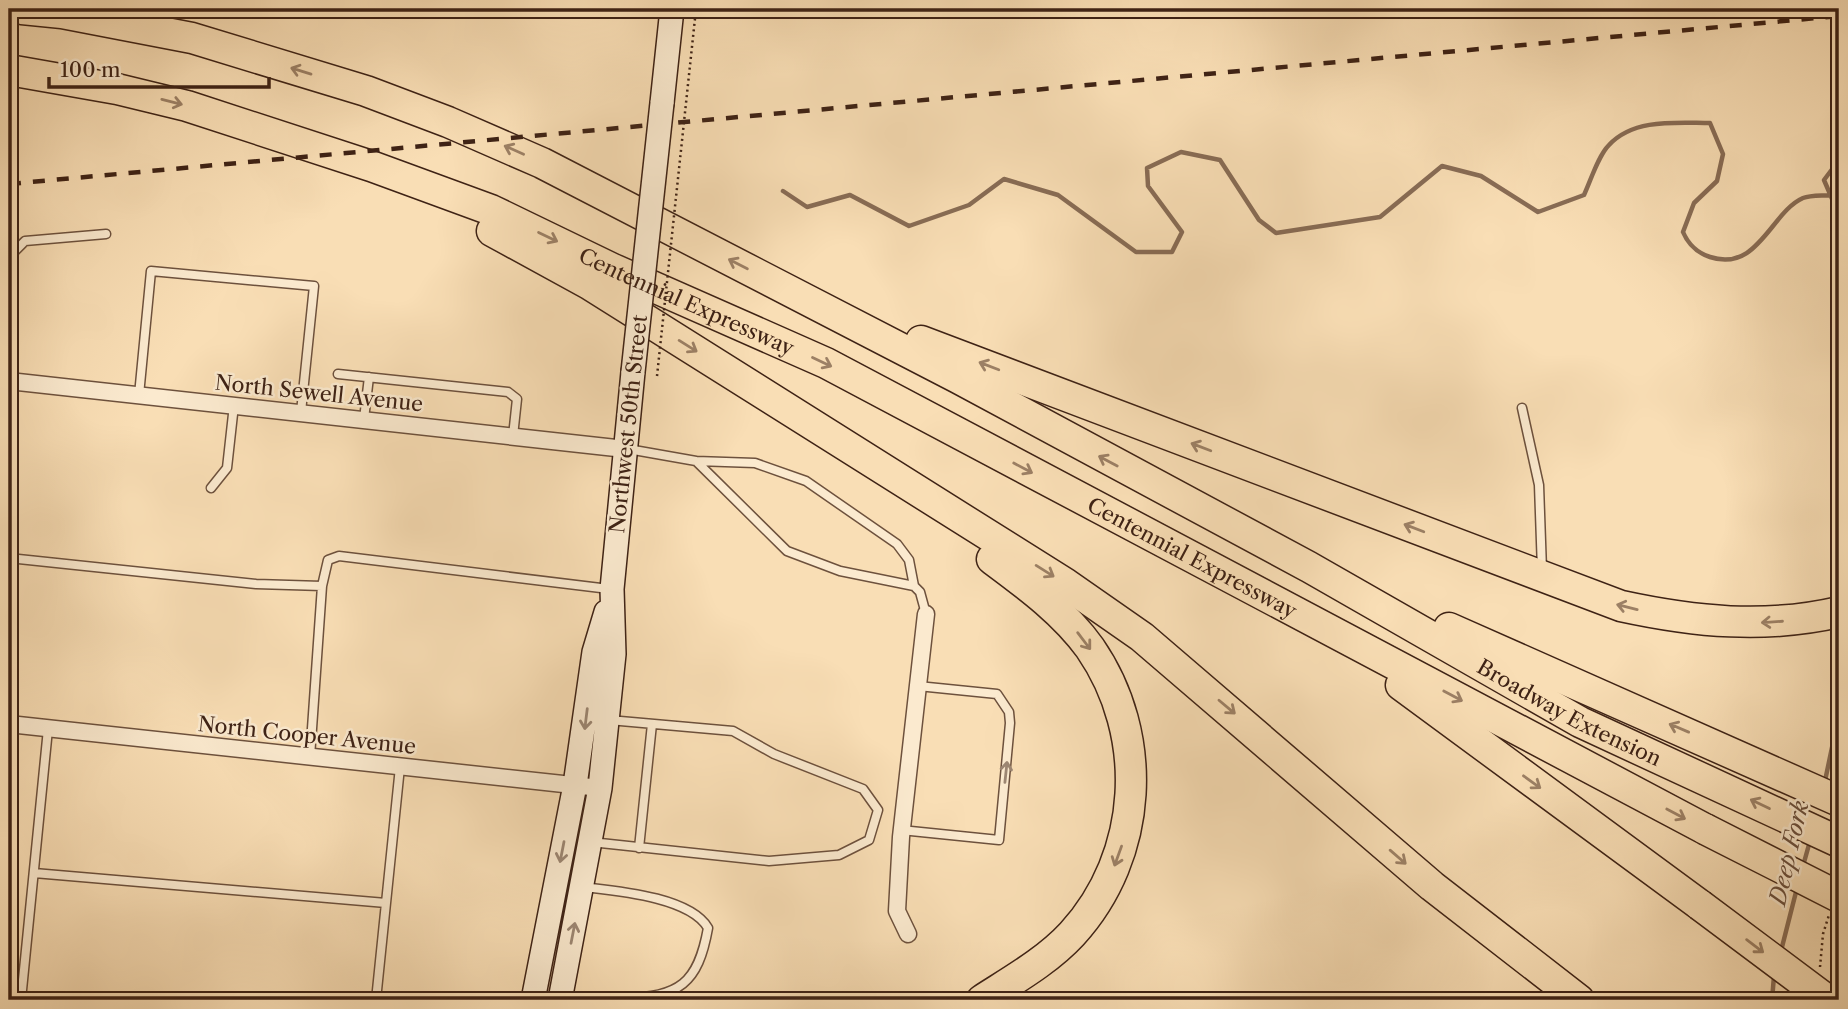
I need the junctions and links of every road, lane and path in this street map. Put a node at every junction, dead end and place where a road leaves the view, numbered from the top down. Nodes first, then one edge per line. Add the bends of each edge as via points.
1 (22, 9) edge
2 (672, 9) edge
3 (696, 9) edge
4 (9, 70) edge
5 (371, 166) junction
6 (106, 233) dead end
7 (10, 255) edge
8 (9, 281) edge
9 (799, 295) junction
10 (338, 374) dead end
11 (657, 376) dead end
12 (369, 377) junction
13 (9, 381) edge
14 (139, 395) junction
15 (234, 405) junction
16 (1522, 408) dead end
17 (300, 412) junction
18 (800, 417) junction
19 (364, 419) junction
20 (513, 436) junction
21 (625, 449) junction
22 (696, 461) junction
23 (211, 488) dead end
24 (9, 558) edge
25 (1309, 568) junction
26 (1542, 576) junction
27 (322, 586) junction
28 (914, 586) junction
29 (612, 589) junction
30 (1839, 612) edge
31 (926, 614) joint
32 (1328, 630) junction
33 (918, 686) junction
34 (608, 720) junction
35 (9, 724) edge
36 (652, 724) junction
37 (48, 729) junction
38 (310, 757) junction
39 (400, 766) junction
40 (575, 785) junction
41 (600, 788) junction
42 (1839, 801) edge
43 (901, 830) junction
44 (592, 842) junction
45 (1839, 842) edge
46 (639, 848) junction
47 (34, 873) junction
48 (583, 887) junction
49 (386, 903) junction
50 (1835, 903) edge
51 (908, 934) dead end
52 (1819, 970) dead end
53 (561, 999) edge
54 (21, 1000) edge
55 (376, 1000) edge
56 (533, 1000) edge
57 (982, 1000) edge
58 (1579, 1000) edge
59 (1827, 1000) edge

9 -> 1 highway via 542,163 366,91 192,38
2 - 21 main road, Northwest 50th Street, bridge
3 - 11 path, Northwest 50th Street, bridge
4 -> 5 highway, Centennial Expressway via 187,106
5 -> 18 highway via 589,284
5 -> 32 highway, Centennial Expressway via 491,210 826,363
6 - 7 lane via 25,241
7 - 8 lane
25 -> 9 highway
26 -> 9 highway
10 - 12 lane
12 - 19 lane
12 - 20 lane via 508,392 517,399
13 - 14 street, North Sewell Avenue
14 - 15 street, North Sewell Avenue
14 - 17 lane via 151,271 314,286
15 - 17 street, North Sewell Avenue
15 - 23 lane via 227,468
16 - 26 lane via 1539,485
17 - 19 street, North Sewell Avenue
18 -> 57 highway via 1057,611 1089,648 1121,711 1131,756 1131,794 1123,841 1107,883 1070,936
18 -> 58 highway via 1142,637 1432,886
19 - 20 street, North Sewell Avenue
20 - 21 street, North Sewell Avenue
21 - 22 lane
21 - 29 main road, Northwest 50th Street
22 - 28 lane via 787,551 841,571
22 - 28 lane via 755,463 806,481 897,544 909,560
24 - 27 lane via 256,584
42 -> 25 highway
45 -> 25 highway, Broadway Extension via 1580,722
30 -> 26 highway via 1773,622 1694,620 1621,606
27 - 29 lane via 328,560 339,556
27 - 38 lane
28 - 31 lane
29 - 34 main road, Northwest 50th Street via 614,654
29 -> 40 main road, Northwest 50th Street via 594,652
31 - 33 street
32 -> 50 highway, Broadway Extension, bridge via 1705,829
32 -> 59 highway, bridge
33 - 43 street
43 -> 33 lane via 999,840 1009,712 997,694
34 - 36 lane
34 - 41 main road, Northwest 50th Street
35 - 37 street, North Cooper Avenue
36 - 46 lane
36 - 46 lane via 751,738 774,754 863,789 878,810 869,840 839,855 769,861
37 - 38 street, North Cooper Avenue
37 - 47 lane
38 - 39 street, North Cooper Avenue
39 - 40 street, North Cooper Avenue
39 - 49 lane
40 - 41 street, North Cooper Avenue
40 -> 56 main road, Northwest 50th Street
41 - 44 main road, Northwest 50th Street
43 - 51 street via 897,911
44 - 46 lane
44 - 48 main road, Northwest 50th Street
47 - 49 lane
47 - 54 lane
53 -> 48 main road, Northwest 50th Street
48 - 53 lane via 675,904 701,915 708,928 703,955 689,978 671,993
49 - 55 lane
50 - 52 path via 1823,934

